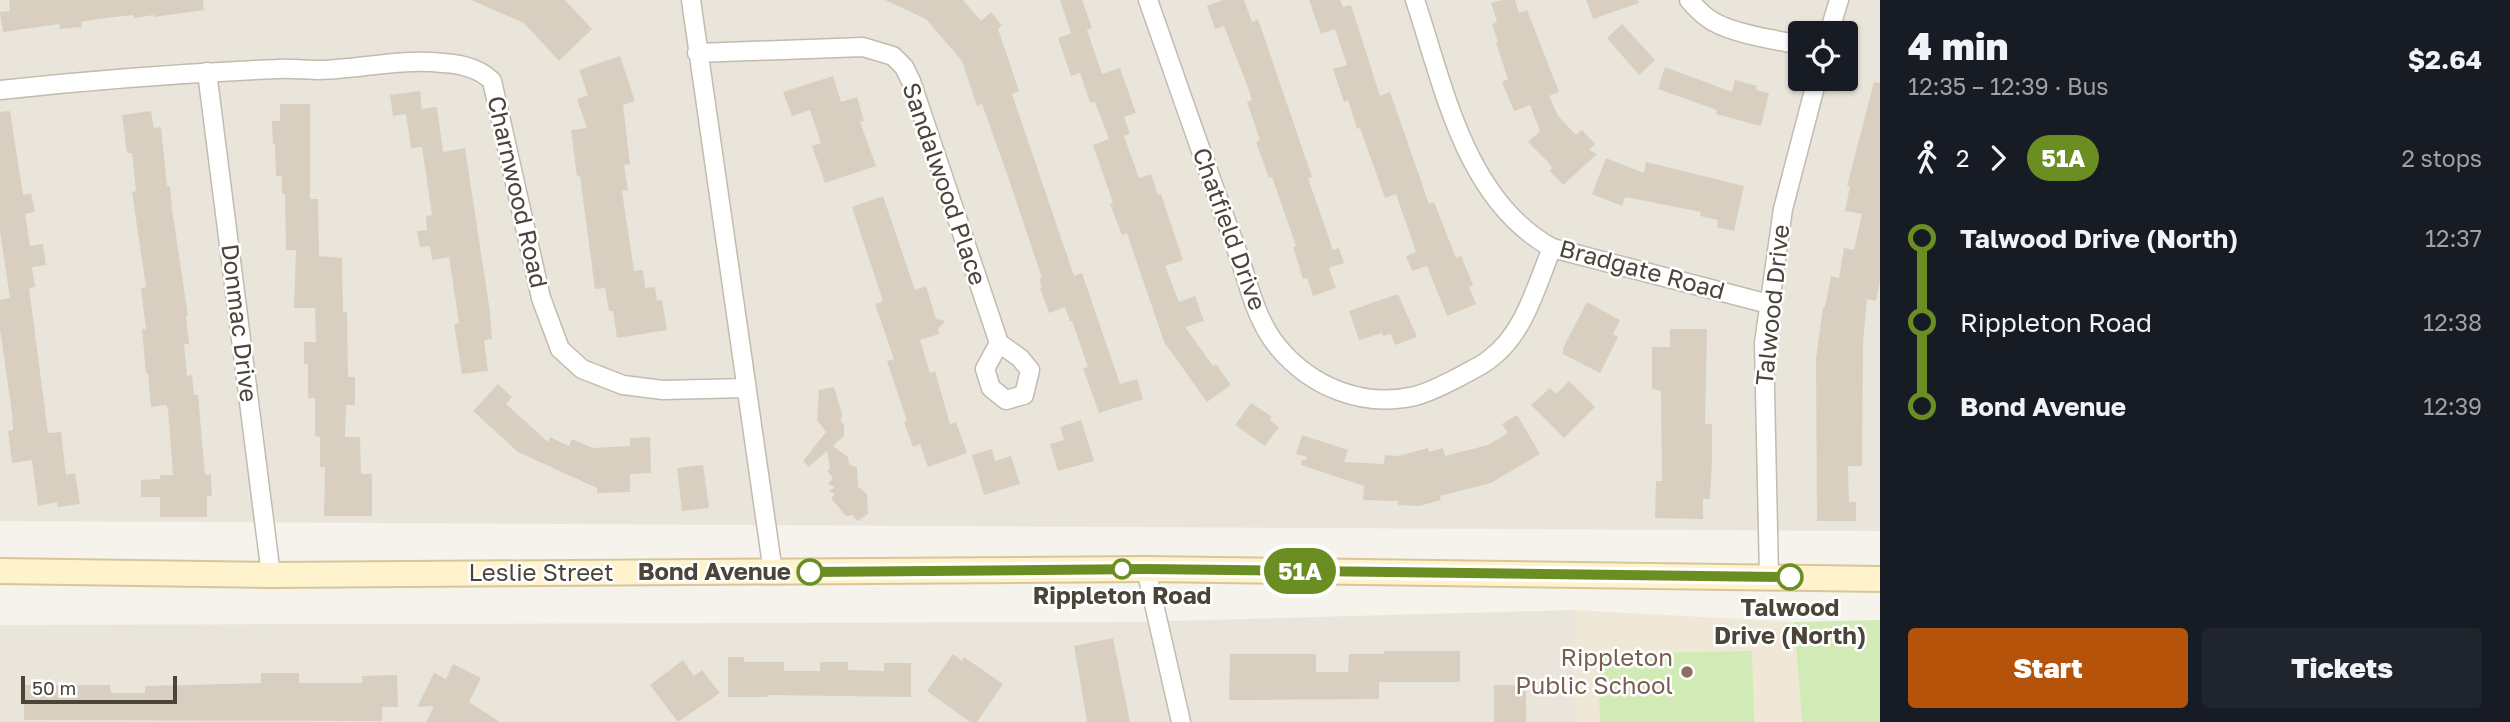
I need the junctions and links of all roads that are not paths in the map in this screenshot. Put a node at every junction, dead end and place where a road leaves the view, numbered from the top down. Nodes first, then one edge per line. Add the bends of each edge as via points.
1 (691, 0) edge
2 (1148, 0) edge
3 (1415, 0) edge
4 (1689, 0) edge
5 (1839, 0) edge
6 (1833, 21) edge
7 (1788, 43) edge
8 (697, 53) junction
9 (207, 72) junction
10 (0, 90) edge
11 (1814, 91) edge
12 (1552, 248) junction
13 (1769, 304) junction
14 (999, 343) dead end
15 (746, 388) junction
16 (1146, 569) junction
17 (0, 571) edge
18 (773, 572) junction
19 (271, 575) junction
20 (1769, 577) junction
21 (1880, 579) edge
22 (1181, 722) edge

1 - 8 street
2 - 12 street, Chatfield Drive via 1250,296 1276,345 1309,376 1349,396 1377,401 1425,393 1449,382 1491,358 1507,342 1534,299
3 - 12 street, Bradgate Road via 1477,173 1516,221
4 - 7 street via 1715,23
5 - 6 street
8 - 14 street, Sandalwood Place via 863,47 893,56 911,81
8 - 15 street
9 - 10 street, Charnwood Road
9 - 15 street, Charnwood Road via 442,62 484,73 492,81 541,298 560,349 582,369 623,386
9 - 19 street, Donmac Drive
11 - 13 street, Talwood Drive via 1783,209
12 - 13 street, Bradgate Road
13 - 20 street, Talwood Drive via 1764,384
15 - 18 street
16 - 18 main road, Leslie Street
16 - 20 main road, Leslie Street
16 - 22 street
17 - 19 main road, Leslie Street
18 - 19 main road, Leslie Street
20 - 21 main road, Leslie Street

